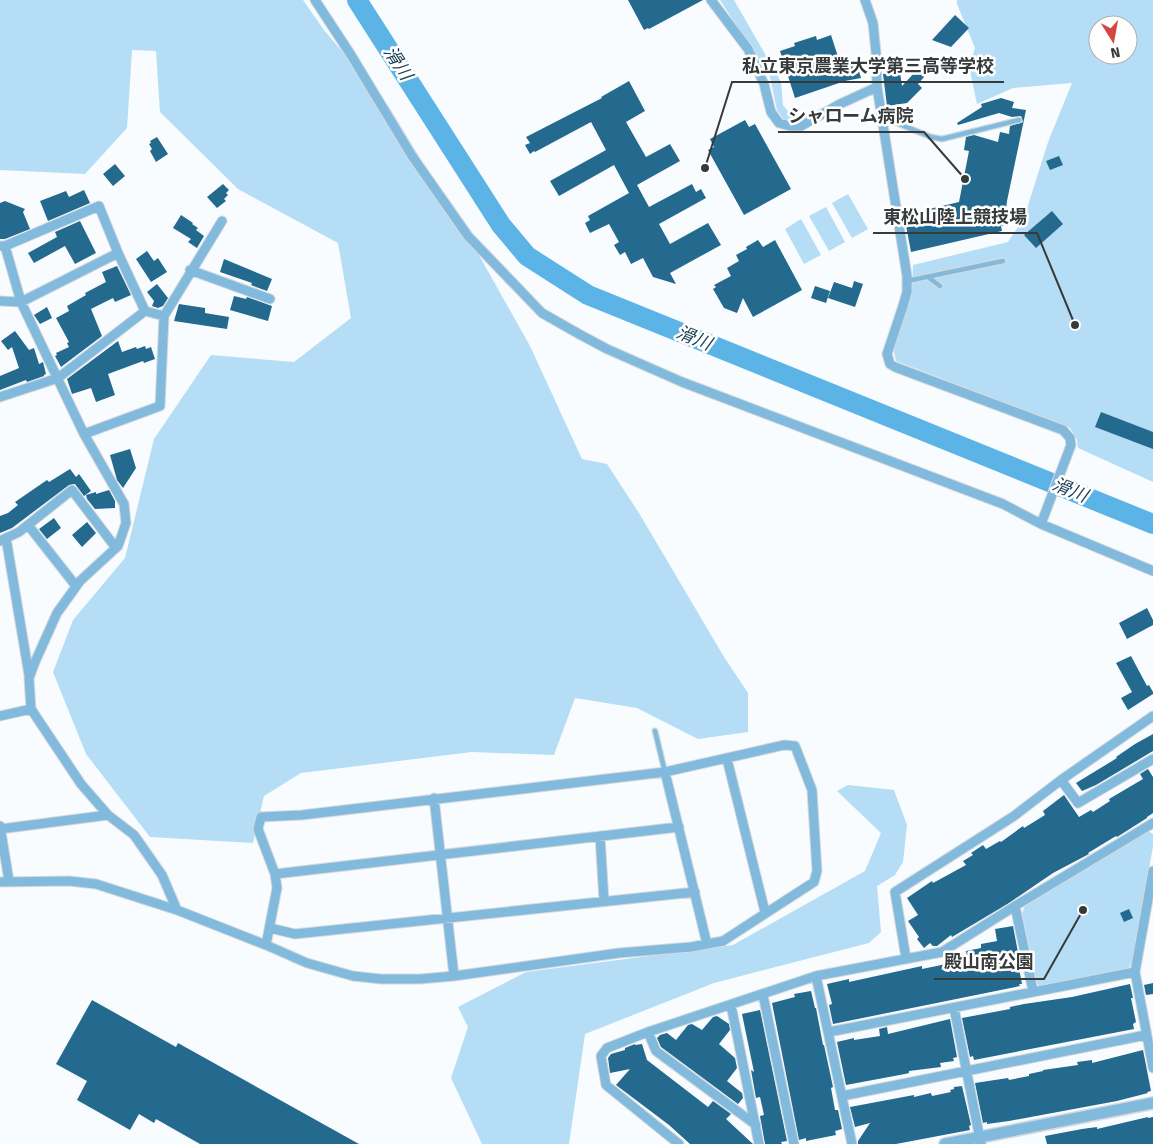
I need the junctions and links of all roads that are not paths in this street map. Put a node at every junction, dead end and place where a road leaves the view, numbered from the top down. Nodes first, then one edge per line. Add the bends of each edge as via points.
1 (316, 0) edge
2 (711, 0) edge
3 (865, 0) edge
4 (877, 87) junction
5 (881, 116) junction
6 (1019, 120) dead end
7 (222, 221) dead end
8 (2, 246) edge
9 (118, 253) junction
10 (1003, 261) dead end
11 (190, 270) junction
12 (928, 277) junction
13 (907, 281) junction
14 (940, 286) dead end
15 (270, 299) dead end
16 (0, 301) edge
17 (20, 302) junction
18 (145, 311) junction
19 (164, 316) junction
20 (58, 378) junction
21 (0, 397) edge
22 (84, 434) junction
23 (1040, 524) junction
24 (28, 525) junction
25 (3, 539) edge
26 (116, 548) junction
27 (1153, 571) edge
28 (76, 586) junction
29 (29, 678) junction
30 (31, 710) junction
31 (0, 716) edge
32 (1153, 716) edge
33 (656, 731) dead end
34 (727, 759) junction
35 (1153, 759) edge
36 (665, 772) junction
37 (1061, 780) junction
38 (434, 798) junction
39 (108, 815) junction
40 (1153, 823) edge
41 (679, 826) junction
42 (0, 828) edge
43 (600, 836) junction
44 (440, 855) junction
45 (1153, 871) edge
46 (275, 874) junction
47 (5, 881) edge
48 (695, 892) junction
49 (604, 901) junction
50 (1015, 906) junction
51 (177, 910) junction
52 (765, 912) junction
53 (448, 919) junction
54 (270, 928) junction
55 (707, 944) junction
56 (266, 945) junction
57 (906, 958) junction
58 (1135, 972) junction
59 (454, 976) junction
60 (816, 976) junction
61 (1033, 991) junction
62 (763, 995) junction
63 (731, 1004) junction
64 (954, 1008) junction
65 (648, 1032) junction
66 (829, 1032) junction
67 (1146, 1035) junction
68 (1153, 1068) edge
69 (967, 1071) junction
70 (842, 1096) junction
71 (1153, 1103) edge
72 (756, 1125) junction
73 (980, 1141) edge
74 (679, 1144) edge
75 (760, 1144) edge
76 (794, 1144) edge
77 (852, 1144) edge
78 (945, 1144) edge

1 - 23 street via 412,156 468,236 542,313 607,349 682,382 1003,504
2 - 4 street via 748,49 779,123 801,126
3 - 4 street via 873,23
4 - 5 street
5 - 6 lane via 942,139
5 - 13 street
7 - 11 street
8 - 9 street via 98,206
8 - 17 street
9 - 17 street
9 - 18 street
10 - 12 lane
11 - 15 street
11 - 19 street
12 - 13 lane
12 - 14 lane
13 - 23 street via 903,306 887,354 890,364 1063,430 1070,438 1071,445
16 - 17 street
17 - 20 street
18 - 19 street
18 - 20 street
19 - 22 street via 160,406
20 - 21 street
20 - 22 street
22 - 26 street via 124,504 126,523
23 - 27 street
24 - 25 street
24 - 26 street via 72,490
24 - 28 street
25 - 29 street
26 - 28 street
28 - 29 street via 57,613
29 - 30 street
30 - 31 street
30 - 39 street via 81,784
32 - 37 street
33 - 36 lane
34 - 36 street
34 - 52 street
34 - 52 street via 784,745 794,746 812,790 817,871 814,882
35 - 37 street via 1078,803
36 - 38 street
36 - 41 street
37 - 57 street via 1014,816 894,892
38 - 44 street
38 - 46 street via 261,817 258,829
39 - 42 street
39 - 51 street via 134,835 162,875
40 - 50 street
41 - 43 street
41 - 48 street
42 - 47 street
43 - 44 street
43 - 49 street
44 - 46 street
44 - 53 street
45 - 58 street
46 - 54 street via 277,888
47 - 51 street via 96,884
48 - 49 street
48 - 55 street
49 - 53 street
50 - 57 street via 942,952
50 - 61 street
51 - 56 street
52 - 55 street via 723,941
53 - 54 street via 295,934
53 - 59 street
54 - 56 street
55 - 59 street
56 - 59 street via 307,963 353,976 381,979
57 - 60 street
58 - 61 street
58 - 67 street
60 - 62 street
60 - 66 street
61 - 64 street
62 - 63 street
62 - 76 street
63 - 65 street
63 - 72 street
64 - 66 street
64 - 69 street
65 - 72 street via 656,1051
65 - 74 street via 607,1048 601,1056 606,1084
66 - 70 street
67 - 68 street
67 - 69 street
69 - 70 street
69 - 73 street
70 - 77 street
71 - 73 street
72 - 75 street
73 - 78 street

